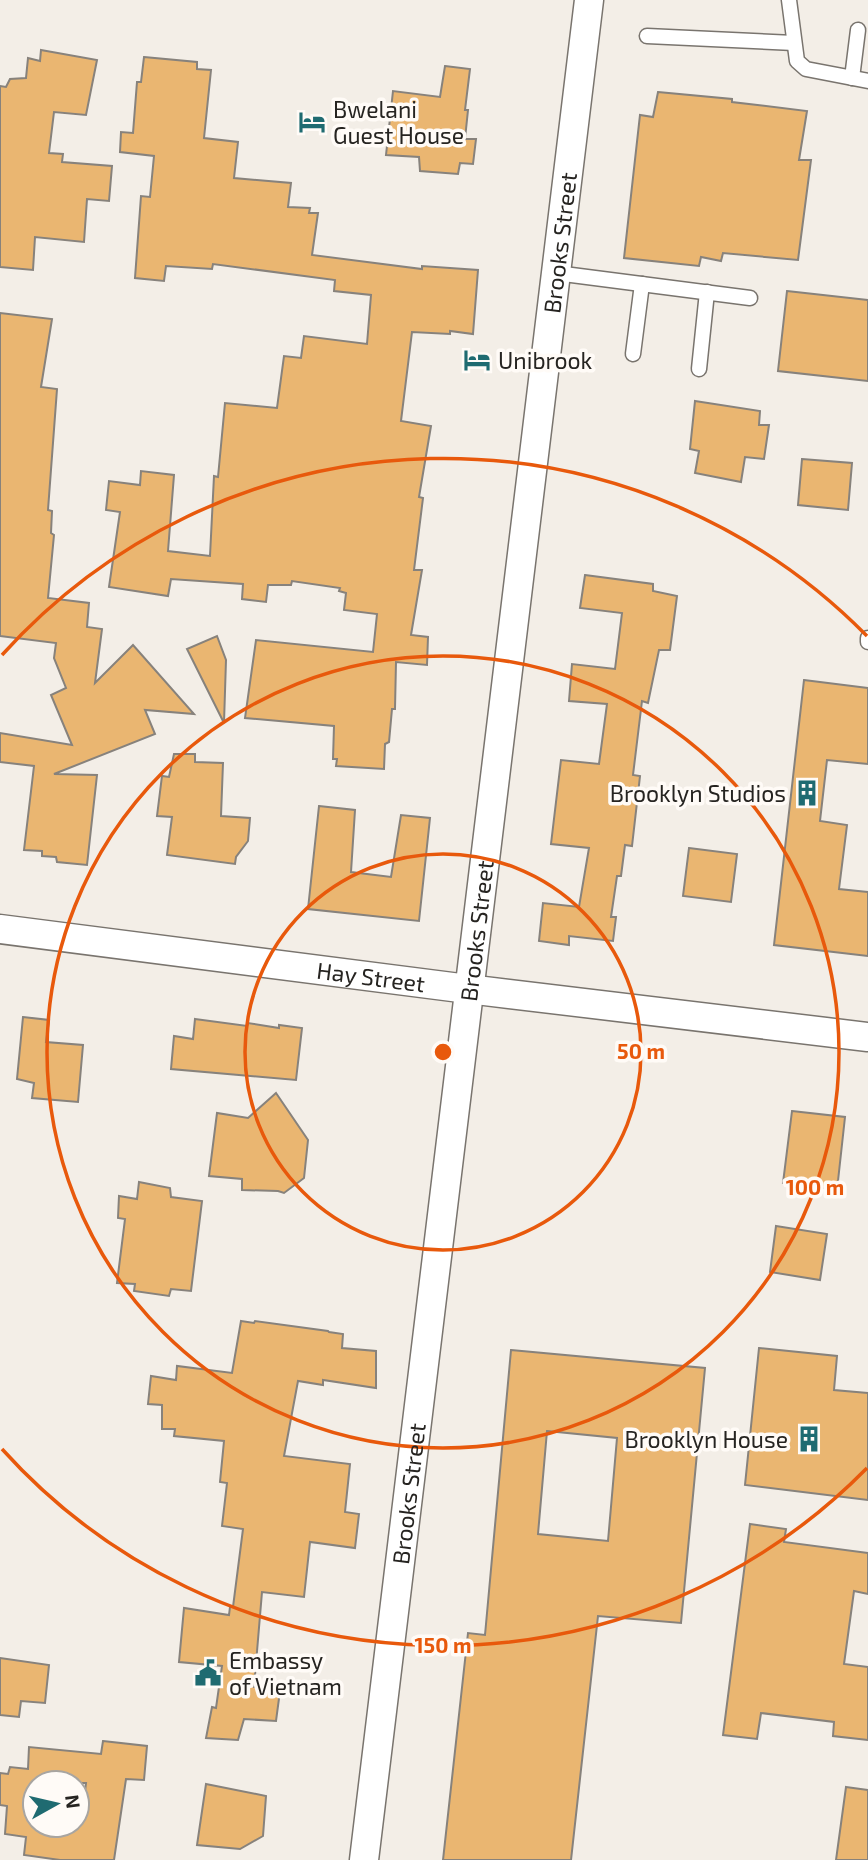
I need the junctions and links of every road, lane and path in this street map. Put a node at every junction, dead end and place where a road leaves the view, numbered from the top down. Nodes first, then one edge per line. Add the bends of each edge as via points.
1 (589, 0) edge
2 (789, 0) edge
3 (858, 30) dead end
4 (647, 36) dead end
5 (794, 43) junction
6 (852, 78) junction
7 (868, 81) edge
8 (556, 273) junction
9 (642, 284) junction
10 (707, 292) junction
11 (750, 298) dead end
12 (633, 354) dead end
13 (699, 369) dead end
14 (0, 929) edge
15 (468, 989) junction
16 (868, 1037) edge
17 (364, 1860) edge

1 - 8 street, Brooks Street
2 - 5 lane
3 - 6 lane
4 - 5 lane
5 - 6 lane via 797,61 806,69
6 - 7 lane
8 - 9 lane
8 - 15 street, Brooks Street
9 - 10 lane
9 - 12 lane
10 - 11 lane
10 - 13 lane
14 - 15 street, Hay Street
15 - 16 street, Hay Street
15 - 17 street, Brooks Street

